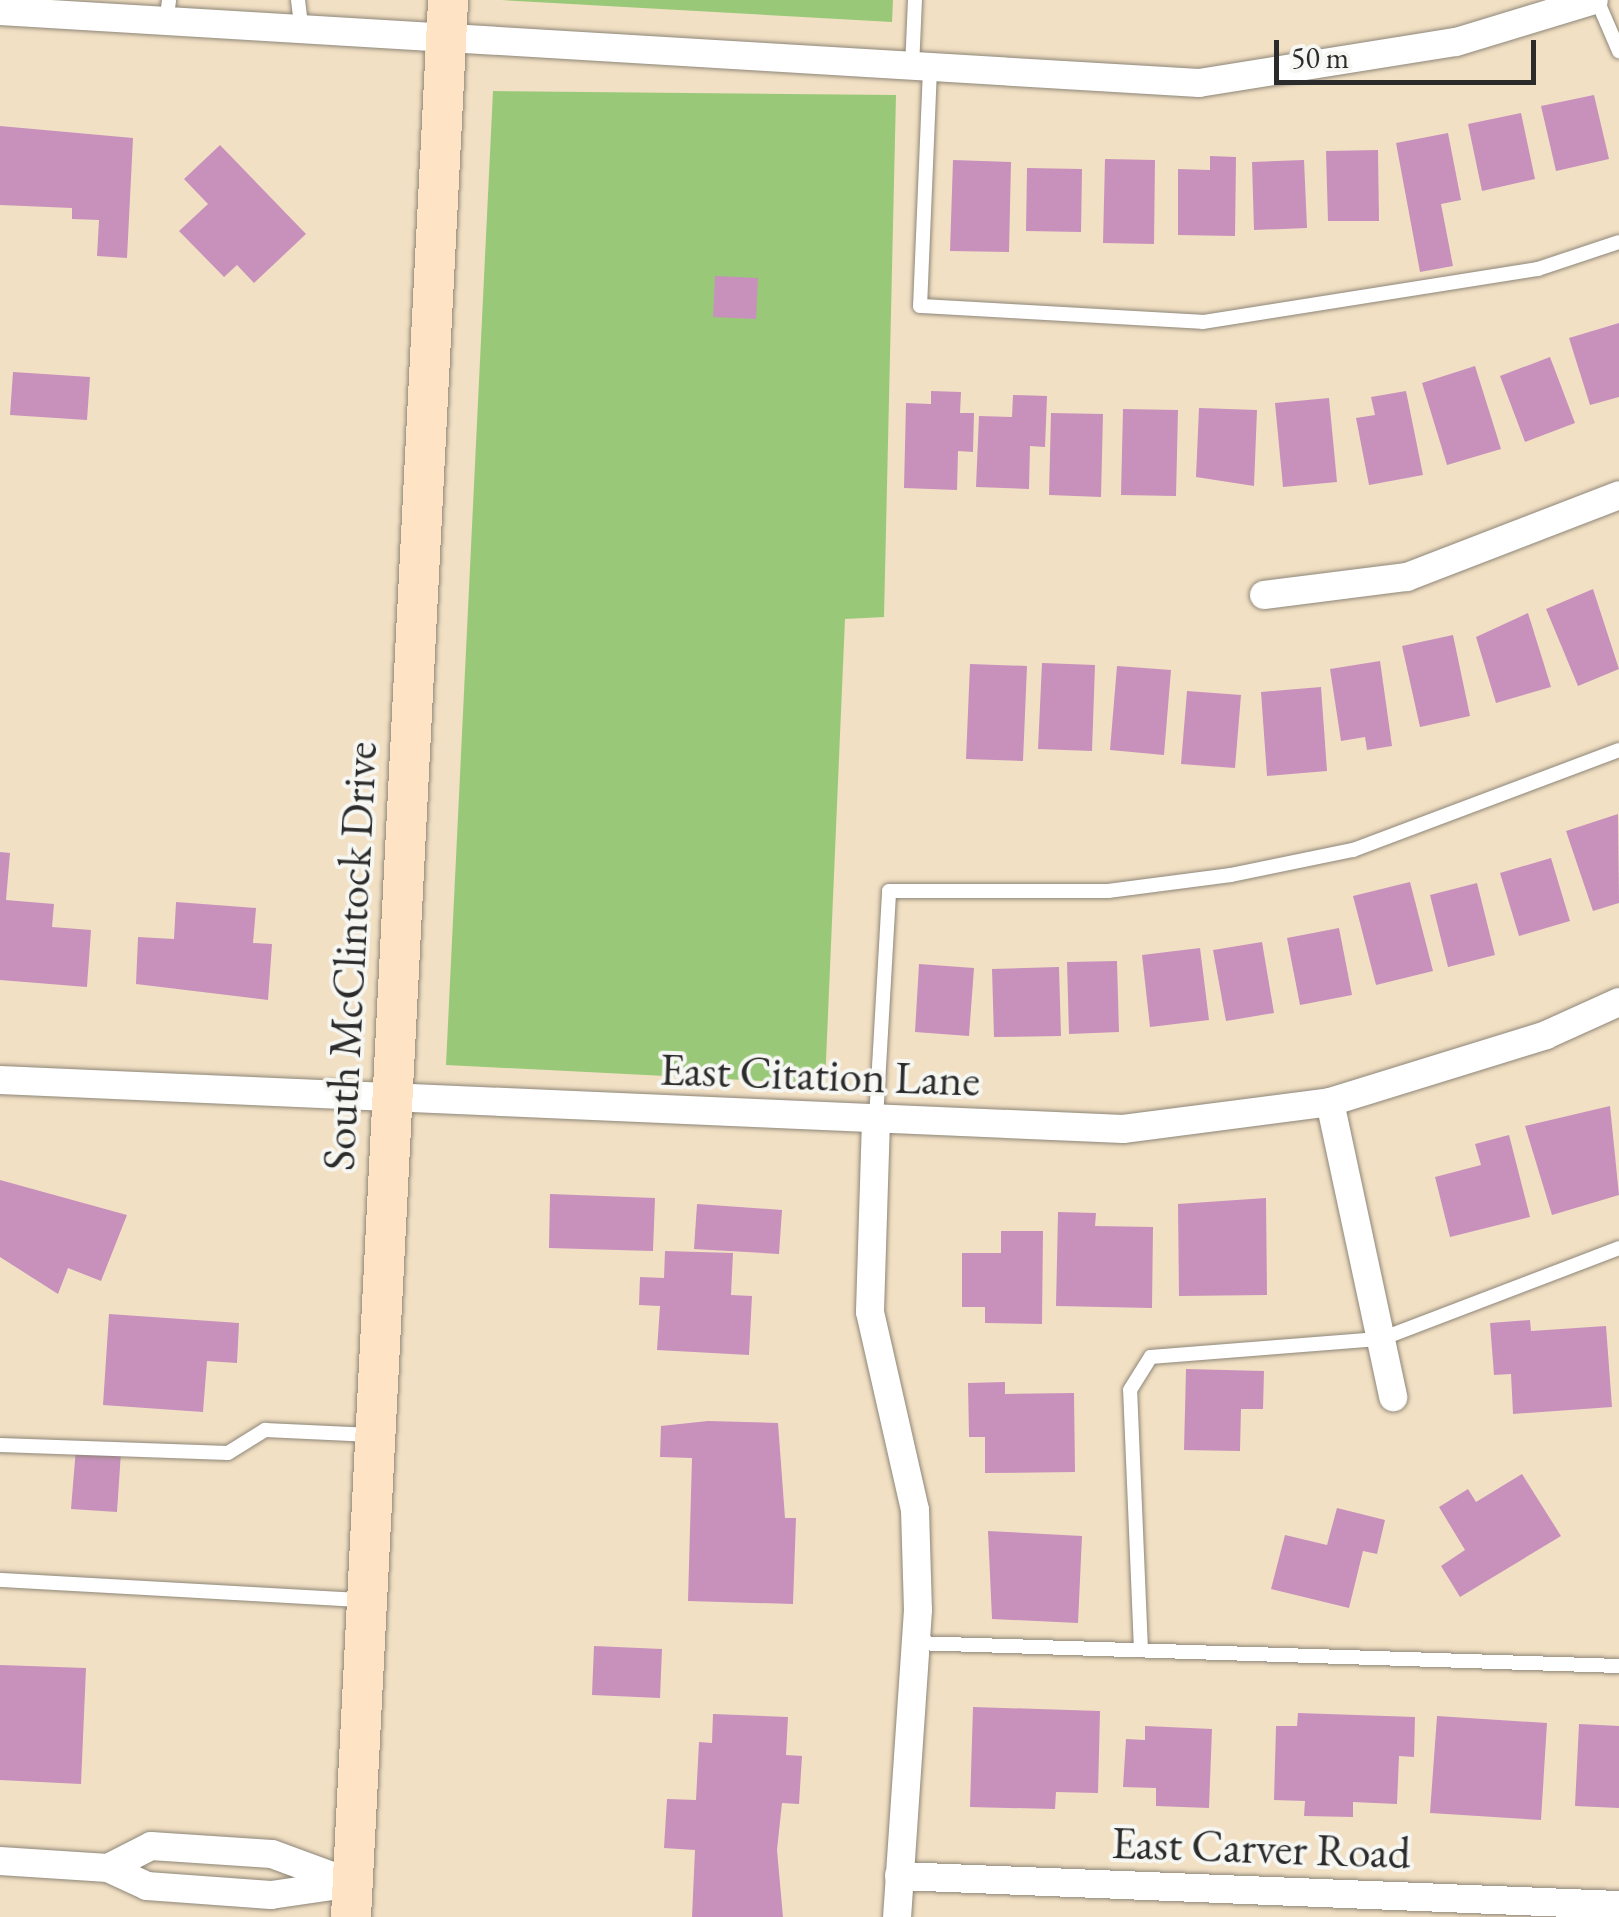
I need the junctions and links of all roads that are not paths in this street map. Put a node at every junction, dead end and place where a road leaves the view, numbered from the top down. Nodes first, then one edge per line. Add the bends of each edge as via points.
1 (298, 0) edge
2 (448, 0) edge
3 (915, 0) edge
4 (1596, 0) edge
5 (0, 11) edge
6 (168, 11) edge
7 (302, 34) junction
8 (446, 42) junction
9 (1619, 51) edge
10 (921, 68) junction
11 (1619, 242) edge
12 (1619, 495) edge
13 (1264, 595) dead end
14 (1619, 750) edge
15 (1619, 1002) edge
16 (0, 1080) edge
17 (1330, 1102) junction
18 (392, 1103) junction
19 (876, 1120) junction
20 (1619, 1248) edge
21 (1381, 1338) junction
22 (1393, 1397) dead end
23 (376, 1435) junction
24 (0, 1445) edge
25 (0, 1580) edge
26 (367, 1600) junction
27 (915, 1643) junction
28 (1142, 1650) junction
29 (1619, 1666) edge
30 (0, 1862) edge
31 (108, 1868) junction
32 (899, 1876) junction
33 (352, 1900) edge
34 (1619, 1904) edge
35 (898, 1917) edge

1 - 7 lane
2 - 8 main road, South McClintock Drive
3 - 10 lane
4 - 9 lane
4 - 10 street via 1456,42 1199,83
5 - 6 street
6 - 7 street
7 - 8 street
8 - 10 street
8 - 18 main road, South McClintock Drive
10 - 11 lane via 920,306 1203,322 1538,269
12 - 13 street via 1407,577
14 - 19 lane via 1353,850 1231,875 1108,890 889,891
15 - 17 street, East Citation Lane via 1546,1034
16 - 18 street, East Citation Lane
17 - 19 street, East Citation Lane via 1123,1128
17 - 21 street
18 - 19 street, East Citation Lane
18 - 23 main road, South McClintock Drive
19 - 27 street via 870,1312 914,1510
20 - 21 lane
21 - 22 street
21 - 28 lane via 1151,1357 1130,1390
23 - 24 lane via 265,1430 228,1453
23 - 26 main road, South McClintock Drive
25 - 26 lane
26 - 33 main road, South McClintock Drive
27 - 28 lane
27 - 32 street
28 - 29 lane
30 - 31 street
31 - 33 street via 147,1886
31 - 33 street via 151,1846 272,1854
32 - 34 street, East Carver Road
32 - 35 street

